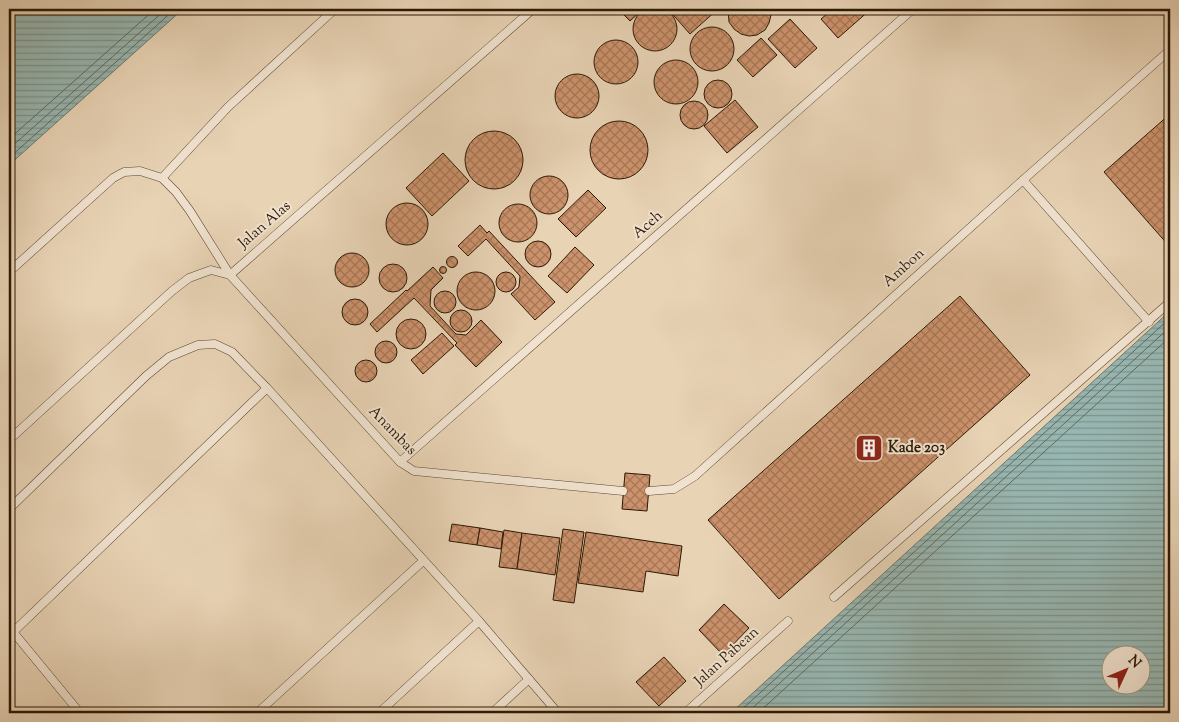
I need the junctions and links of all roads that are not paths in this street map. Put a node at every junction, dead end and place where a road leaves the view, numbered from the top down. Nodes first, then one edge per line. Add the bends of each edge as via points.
1 (335, 9) edge
2 (533, 9) edge
3 (914, 9) edge
4 (1170, 50) edge
5 (162, 178) junction
6 (1023, 180) junction
7 (9, 272) edge
8 (230, 275) junction
9 (1170, 302) edge
10 (1148, 322) junction
11 (267, 388) junction
12 (9, 440) edge
13 (400, 462) junction
14 (623, 491) dead end
15 (649, 491) dead end
16 (9, 508) edge
17 (423, 561) junction
18 (834, 597) dead end
19 (479, 621) junction
20 (788, 621) dead end
21 (10, 632) edge
22 (529, 679) junction
23 (80, 713) edge
24 (257, 713) edge
25 (379, 713) edge
26 (492, 713) edge
27 (558, 713) edge
28 (685, 713) edge

1 - 5 lane via 228,107
2 - 8 lane, Jalan Alas
3 - 13 lane, Aceh
4 - 6 lane, Ambon
5 - 7 lane via 140,171 124,172 113,178
5 - 8 lane, Anambas via 190,211
6 - 10 lane
6 - 15 lane, Ambon via 695,476 674,488
8 - 12 lane via 211,270 189,278
8 - 13 lane, Anambas
9 - 10 lane
10 - 18 lane
11 - 16 lane via 232,352 215,344 198,345 170,356
11 - 17 lane
11 - 21 lane
13 - 14 lane, Anambas via 414,471
17 - 19 lane
17 - 24 lane
19 - 22 lane
19 - 25 lane
20 - 28 lane, Jalan Pabean
21 - 23 lane
22 - 26 lane
22 - 27 lane

